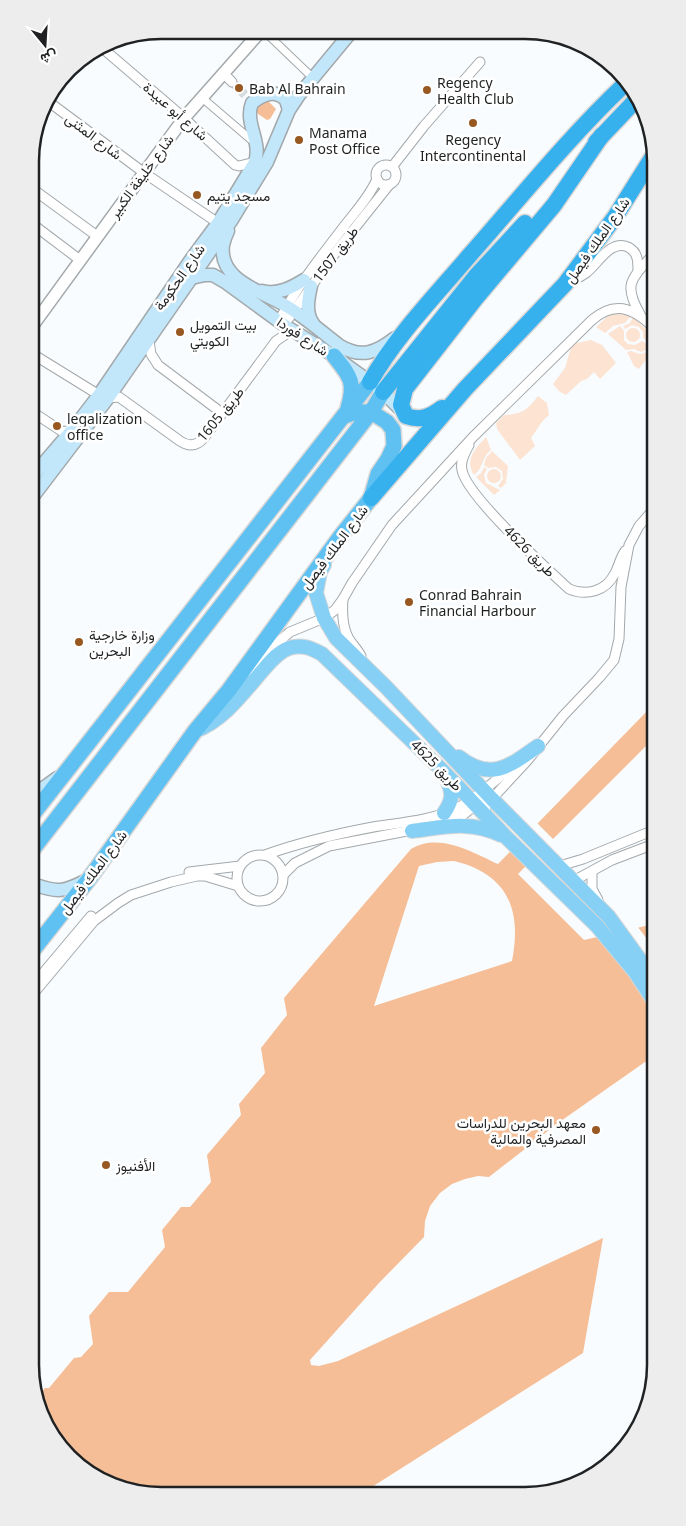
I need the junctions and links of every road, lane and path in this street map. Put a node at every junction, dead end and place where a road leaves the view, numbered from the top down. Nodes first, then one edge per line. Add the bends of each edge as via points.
1 (257, 39) edge
2 (271, 39) edge
3 (345, 39) edge
4 (106, 51) edge
5 (480, 62) dead end
6 (312, 78) junction
7 (622, 87) edge
8 (201, 97) junction
9 (633, 103) edge
10 (52, 105) edge
11 (289, 110) junction
12 (184, 118) junction
13 (602, 135) junction
14 (257, 145) junction
15 (255, 162) junction
16 (391, 166) junction
17 (647, 166) edge
18 (144, 172) junction
19 (377, 179) junction
20 (389, 185) junction
21 (39, 194) edge
22 (224, 222) junction
23 (39, 230) edge
24 (97, 236) junction
25 (80, 260) junction
26 (647, 261) edge
27 (638, 271) junction
28 (191, 278) junction
29 (308, 283) junction
30 (566, 284) junction
31 (249, 287) junction
32 (290, 308) junction
33 (641, 316) junction
34 (39, 317) edge
35 (647, 321) edge
36 (285, 325) junction
37 (315, 327) junction
38 (408, 329) junction
39 (149, 341) junction
40 (337, 351) junction
41 (39, 358) edge
42 (377, 387) junction
43 (465, 389) junction
44 (104, 397) junction
45 (371, 412) junction
46 (222, 414) junction
47 (39, 416) edge
48 (345, 416) junction
49 (406, 416) junction
50 (73, 429) junction
51 (473, 437) junction
52 (39, 469) edge
53 (39, 488) edge
54 (370, 498) junction
55 (647, 517) edge
56 (340, 537) junction
57 (629, 545) junction
58 (343, 599) junction
59 (324, 618) junction
60 (364, 666) junction
61 (229, 690) junction
62 (195, 731) junction
63 (440, 746) junction
64 (538, 746) junction
65 (443, 771) junction
66 (65, 772) junction
67 (39, 791) edge
68 (488, 795) junction
69 (473, 802) junction
70 (39, 805) edge
71 (444, 814) junction
72 (487, 817) junction
73 (412, 831) junction
74 (647, 833) edge
75 (39, 841) edge
76 (511, 841) junction
77 (647, 847) edge
78 (265, 856) junction
79 (553, 858) junction
80 (240, 866) junction
81 (592, 872) junction
82 (283, 876) junction
83 (90, 879) junction
84 (577, 879) junction
85 (39, 886) edge
86 (238, 886) junction
87 (600, 902) junction
88 (619, 928) junction
89 (39, 943) edge
90 (647, 969) edge
91 (39, 977) edge
92 (39, 987) edge
93 (647, 990) edge

1 - 8 street, شارع خليفة الكبير via 228,78
2 - 6 street
3 - 6 main road, شارع الحكومة
4 - 12 street, شارع أبو عبيدة
5 - 16 street
6 - 11 main road, شارع الحكومة
7 - 38 highway via 589,119
8 - 12 street, شارع خليفة الكبير
8 - 14 street
9 - 13 highway
10 - 18 street, شارع المثنى
11 - 14 main road, شارع الحكومة via 286,100 278,93 249,99
11 - 22 main road, شارع الحكومة via 270,155
12 - 15 street, شارع أبو عبيدة via 235,165
12 - 18 street, شارع خليفة الكبير
13 - 42 highway
13 - 49 highway via 554,204 474,299 405,389 401,405
14 - 15 main road, شارع الحكومة
15 - 22 main road, شارع الحكومة
16 - 19 street via 384,165 378,169
16 - 20 street via 396,176
17 - 30 highway, شارع الملك فيصل via 616,216
18 - 22 street, شارع المثنى
18 - 24 street, شارع خليفة الكبير
19 - 20 street
19 - 29 street, طريق 1507
20 - 29 street, طريق 1507
21 - 24 street
22 - 28 main road, شارع الحكومة
22 - 31 main road, شارع فوردا via 223,246 228,268
22 - 44 main road, شارع الحكومة
23 - 25 street
24 - 25 street, شارع خليفة الكبير
25 - 34 street, شارع خليفة الكبير
26 - 27 street, طريق 4626
27 - 30 street via 634,251 620,245 610,248 587,272
27 - 33 street, طريق 4626 via 630,291
28 - 36 main road, شارع فوردا via 213,275
28 - 39 main road, شارع الحكومة
29 - 31 main road via 277,292
29 - 32 street, طريق 1507
29 - 37 main road via 308,314
30 - 43 highway, شارع الملك فيصل
31 - 32 main road, شارع فوردا
32 - 36 street, طريق 1507
32 - 37 main road, شارع فوردا
33 - 35 street, طريق 4626
33 - 51 street, طريق 4626 via 623,308 596,317
36 - 40 main road, شارع فوردا
36 - 46 street, طريق 1605
37 - 40 main road, شارع فوردا
38 - 40 main road via 373,352
38 - 42 highway via 377,369
39 - 44 main road, شارع الحكومة
39 - 46 street via 151,354 158,365
40 - 42 main road, شارع فوردا
40 - 48 highway via 352,382 352,395
41 - 44 street, طريق 1605
42 - 45 highway
42 - 48 highway
42 - 49 main road, شارع فوردا
43 - 49 highway via 430,416 421,419
43 - 54 highway, شارع الملك فيصل
44 - 46 street, طريق 1605 via 122,399 188,445 200,443
44 - 50 main road, شارع الحكومة
44 - 53 main road, شارع الحكومة
45 - 48 highway
45 - 54 highway via 387,422 392,430 394,446 378,474
45 - 75 highway
47 - 50 street via 63,432
48 - 66 highway
50 - 52 main road, شارع الحكومة
51 - 57 street, طريق 4626 via 461,468 468,486 569,589 588,594 609,583
51 - 58 street, طريق 4626 via 392,525
54 - 56 highway, شارع الملك فيصل
55 - 57 street, طريق 4626
56 - 59 main road, طريق 4625 via 316,585 318,605
56 - 61 highway, شارع الملك فيصل
57 - 64 street, طريق 4626 via 621,587 619,639 614,660
58 - 59 street, طريق 4626
58 - 60 street via 345,628
59 - 60 main road, طريق 4625 via 336,638
59 - 61 street, طريق 4626 via 290,632
60 - 63 main road, طريق 4625
61 - 62 highway, شارع الملك فيصل
62 - 65 main road, طريق 4625 via 218,719 282,652 305,646 329,659
62 - 83 highway, شارع الملك فيصل
63 - 64 main road via 470,765 487,770 504,767
63 - 68 main road, طريق 4625
64 - 68 street, طريق 4626
65 - 69 main road, طريق 4625
65 - 71 main road via 452,791 451,802
66 - 67 main road
66 - 70 highway
68 - 69 street, طريق 4626
68 - 72 street
68 - 79 main road, طريق 4625
69 - 71 street
69 - 72 main road, طريق 4625
69 - 73 street via 456,818
71 - 78 street via 328,835
72 - 76 main road, طريق 4625
73 - 76 main road via 466,825 485,828
73 - 82 street via 329,846 295,863
74 - 79 street via 583,859
76 - 93 main road, طريق 4625 via 597,926
77 - 81 street via 612,860
78 - 80 street via 254,856
78 - 82 street via 279,865
79 - 84 street
79 - 88 main road, طريق 4625
80 - 86 street
80 - 91 street via 178,874 115,898 90,917
81 - 84 street
81 - 87 street via 592,889
82 - 86 street via 279,891 270,899 248,898
83 - 85 main road via 69,890
83 - 89 highway, شارع الملك فيصل
84 - 87 street
86 - 92 street via 197,876 131,895 94,921
87 - 88 street
88 - 90 main road, طريق 4625

